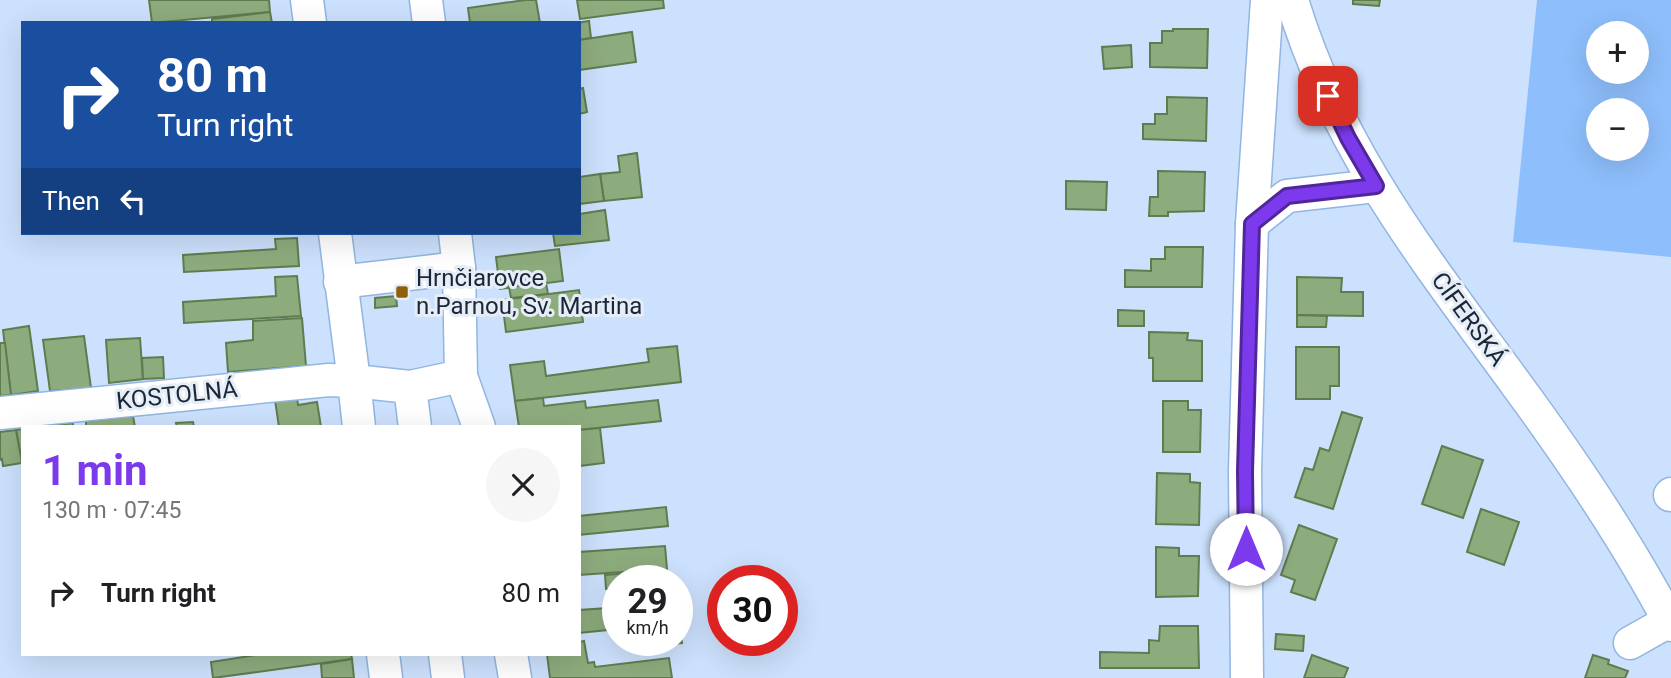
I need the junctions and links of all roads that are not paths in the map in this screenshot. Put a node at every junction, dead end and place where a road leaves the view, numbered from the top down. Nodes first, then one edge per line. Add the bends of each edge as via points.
1 (307, 0) edge
2 (426, 0) edge
3 (1267, 0) edge
4 (1292, 0) edge
5 (310, 21) edge
6 (429, 21) edge
7 (1376, 186) junction
8 (1252, 224) junction
9 (335, 235) edge
10 (455, 235) edge
11 (459, 268) junction
12 (340, 282) junction
13 (461, 376) junction
14 (354, 381) junction
15 (410, 387) junction
16 (0, 413) edge
17 (359, 425) edge
18 (415, 425) edge
19 (478, 425) edge
20 (1670, 622) edge
21 (1630, 643) dead end
22 (383, 656) edge
23 (445, 656) edge
24 (511, 656) edge
25 (386, 678) edge
26 (448, 678) edge
27 (515, 678) edge
28 (1247, 678) edge

1 - 5 street
2 - 6 street
3 - 8 street
4 - 7 street, CÍFERSKÁ via 1337,117
7 - 8 street via 1287,196
7 - 20 street, CÍFERSKÁ via 1607,516
8 - 28 street via 1245,471
9 - 12 street
10 - 11 street
11 - 12 street
11 - 13 street
12 - 14 street
13 - 15 street, KOSTOLNÁ
13 - 19 street
14 - 15 street, KOSTOLNÁ
14 - 16 street, KOSTOLNÁ via 315,381
14 - 17 street
15 - 18 street
20 - 21 street
22 - 25 street
23 - 26 street
24 - 27 street

